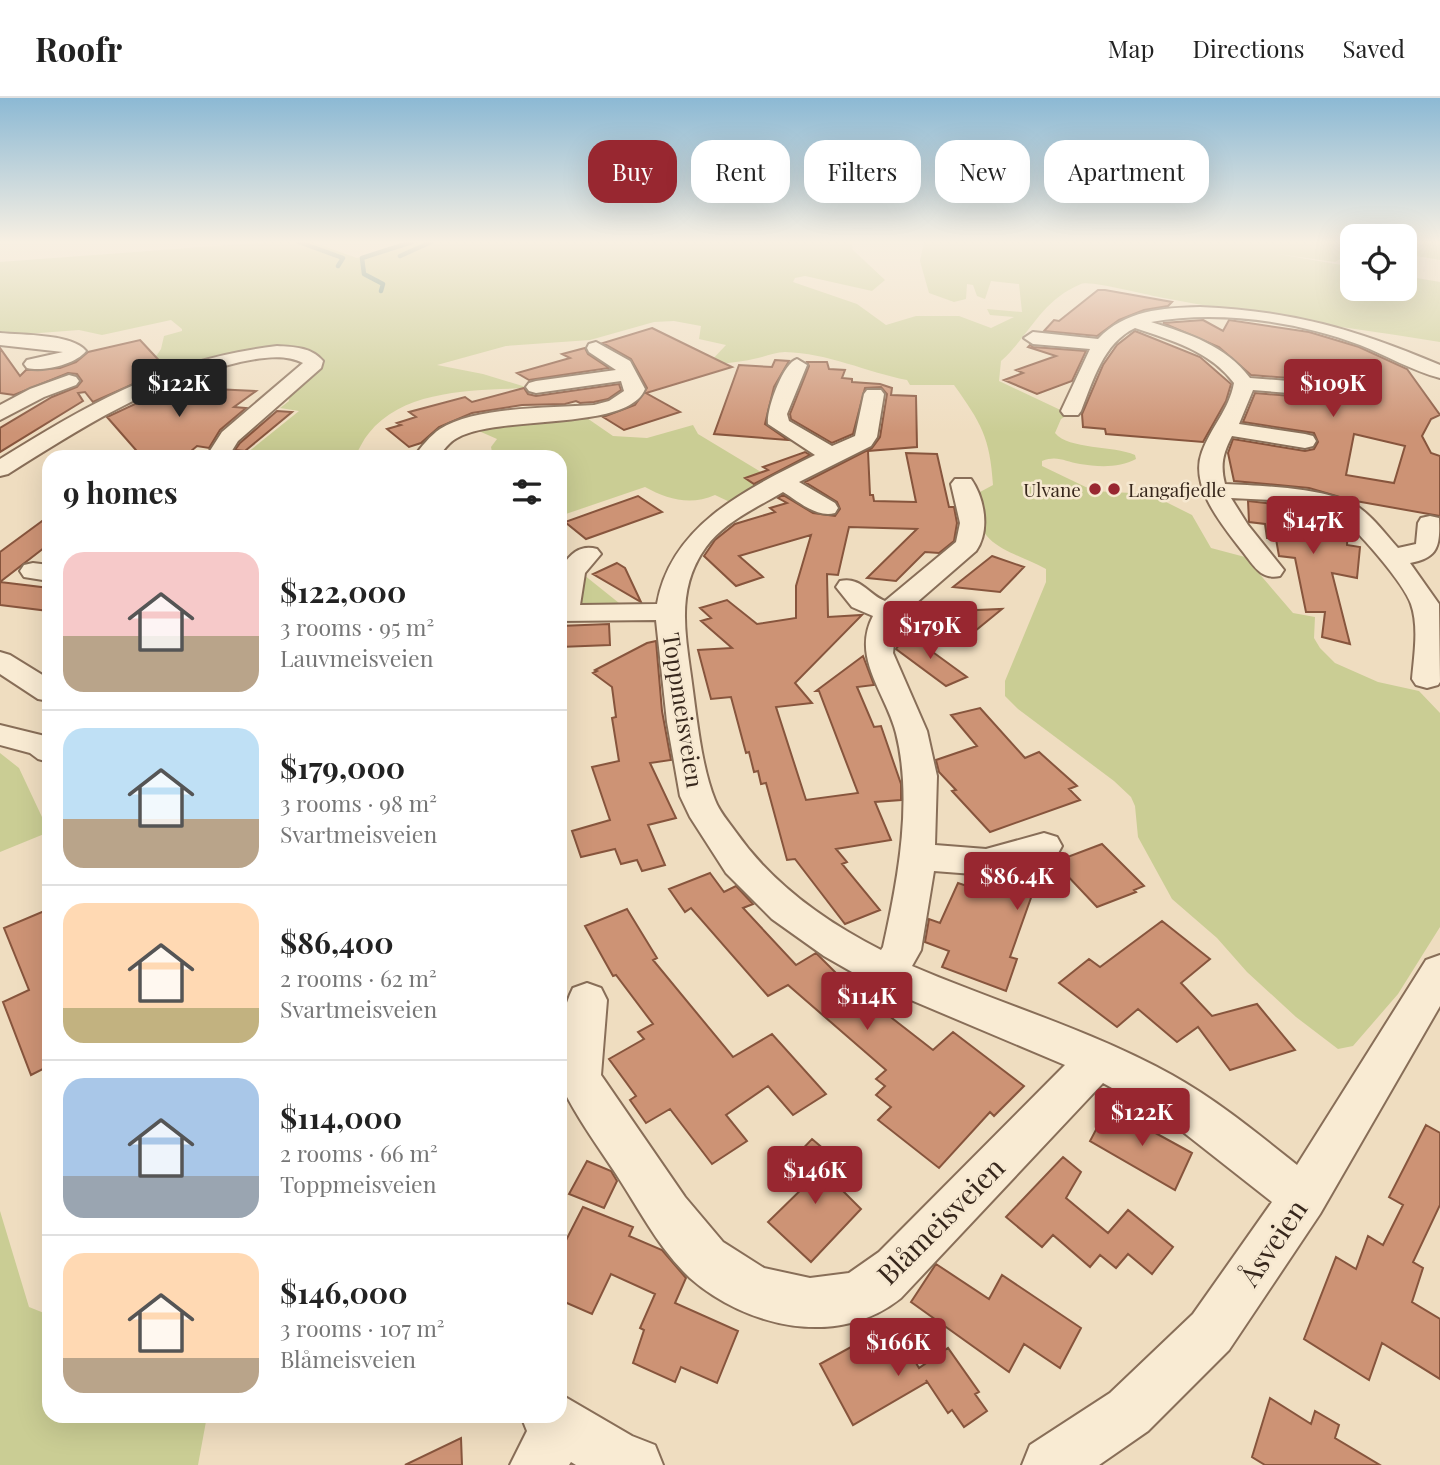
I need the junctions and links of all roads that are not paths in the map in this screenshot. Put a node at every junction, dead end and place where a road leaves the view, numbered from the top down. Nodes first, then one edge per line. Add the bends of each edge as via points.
1 (1132, 321) junction
2 (70, 336) dead end
3 (1033, 338) dead end
4 (4, 340) edge
5 (1103, 345) junction
6 (596, 348) dead end
7 (34, 364) dead end
8 (797, 365) dead end
9 (1440, 372) edge
10 (629, 374) junction
11 (69, 381) dead end
12 (1244, 383) junction
13 (536, 387) dead end
14 (1327, 390) dead end
15 (874, 394) dead end
16 (1071, 411) dead end
17 (0, 414) edge
18 (1226, 429) junction
19 (1305, 440) dead end
20 (222, 450) edge
21 (432, 450) edge
22 (830, 454) junction
23 (0, 469) edge
24 (783, 482) junction
25 (963, 484) dead end
26 (1215, 490) junction
27 (827, 508) dead end
28 (1430, 523) dead end
29 (588, 554) dead end
30 (1390, 556) junction
31 (1271, 570) dead end
32 (849, 587) dead end
33 (567, 590) edge
34 (669, 612) junction
35 (888, 613) junction
36 (567, 614) edge
37 (3, 666) edge
38 (1427, 679) dead end
39 (42, 688) edge
40 (0, 735) edge
41 (42, 746) edge
42 (1044, 846) dead end
43 (916, 857) junction
44 (1440, 971) edge
45 (887, 973) junction
46 (587, 1000) dead end
47 (1098, 1059) junction
48 (569, 1084) edge
49 (1303, 1198) junction
50 (549, 1436) edge
51 (635, 1465) edge
52 (1050, 1465) edge

1 - 5 street
1 - 9 street via 1185,312 1283,320 1353,337
1 - 12 street via 1209,350
2 - 4 street
3 - 5 street
4 - 7 street via 65,345 77,351
5 - 16 street
6 - 10 street
8 - 22 street via 777,414 779,424
10 - 13 street
10 - 21 street via 633,394 616,405 581,413 483,421 447,434
11 - 17 street
12 - 14 street
12 - 18 street
15 - 22 street, Toppmeisveien via 866,437
18 - 19 street
18 - 26 street via 1203,457
20 - 23 street via 311,368 313,361 307,354 259,352 153,384 95,410
22 - 24 street, Toppmeisveien
24 - 27 street
24 - 34 street, Toppmeisveien via 704,532 678,570
25 - 35 street via 973,537
26 - 30 street via 1345,509
26 - 31 street
28 - 30 street via 1427,548 1412,555
29 - 33 street via 574,566
30 - 38 street via 1425,605
32 - 35 street via 862,601
34 - 36 street
34 - 45 street, Toppmeisveien via 687,747 701,808 749,874 782,906 834,945
35 - 43 street via 879,653 917,757
37 - 39 street
40 - 41 street
42 - 43 street via 986,862
43 - 45 street via 902,950
44 - 49 street, Åsveien
45 - 47 street, Toppmeisveien
46 - 48 street
47 - 48 street, Blåmeisveien via 897,1269 858,1295 839,1302 805,1304 743,1284 716,1268
47 - 49 street, Toppmeisveien via 1138,1078 1202,1119
49 - 52 street, Åsveien via 1211,1332 1129,1412
50 - 51 street

